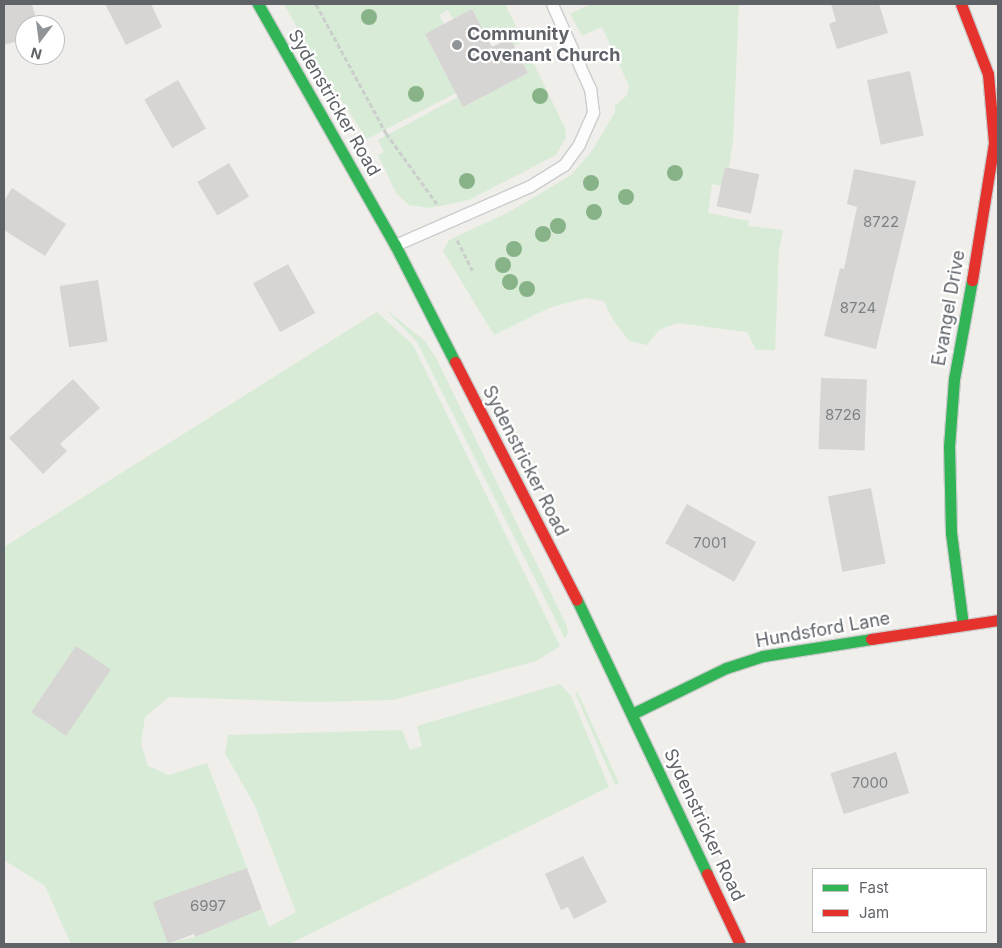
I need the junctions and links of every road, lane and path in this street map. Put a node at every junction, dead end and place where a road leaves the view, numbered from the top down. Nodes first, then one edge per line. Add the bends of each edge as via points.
1 (258, 4) edge
2 (316, 4) edge
3 (552, 4) edge
4 (961, 4) edge
5 (438, 206) dead end
6 (455, 238) dead end
7 (395, 245) junction
8 (472, 270) dead end
9 (998, 620) edge
10 (963, 625) junction
11 (634, 713) junction
12 (740, 944) edge

1 - 7 main road, Sydenstricker Road
2 - 5 path via 386,133
3 - 7 lane via 590,89 593,112 579,144 564,165 530,186
4 - 10 main road, Evangel Drive via 988,74 994,143 990,182 954,379 950,437 951,532
6 - 8 path
7 - 11 main road, Sydenstricker Road
9 - 10 main road, Hundsford Lane
10 - 11 main road, Hundsford Lane via 763,656 726,668
11 - 12 main road, Sydenstricker Road

